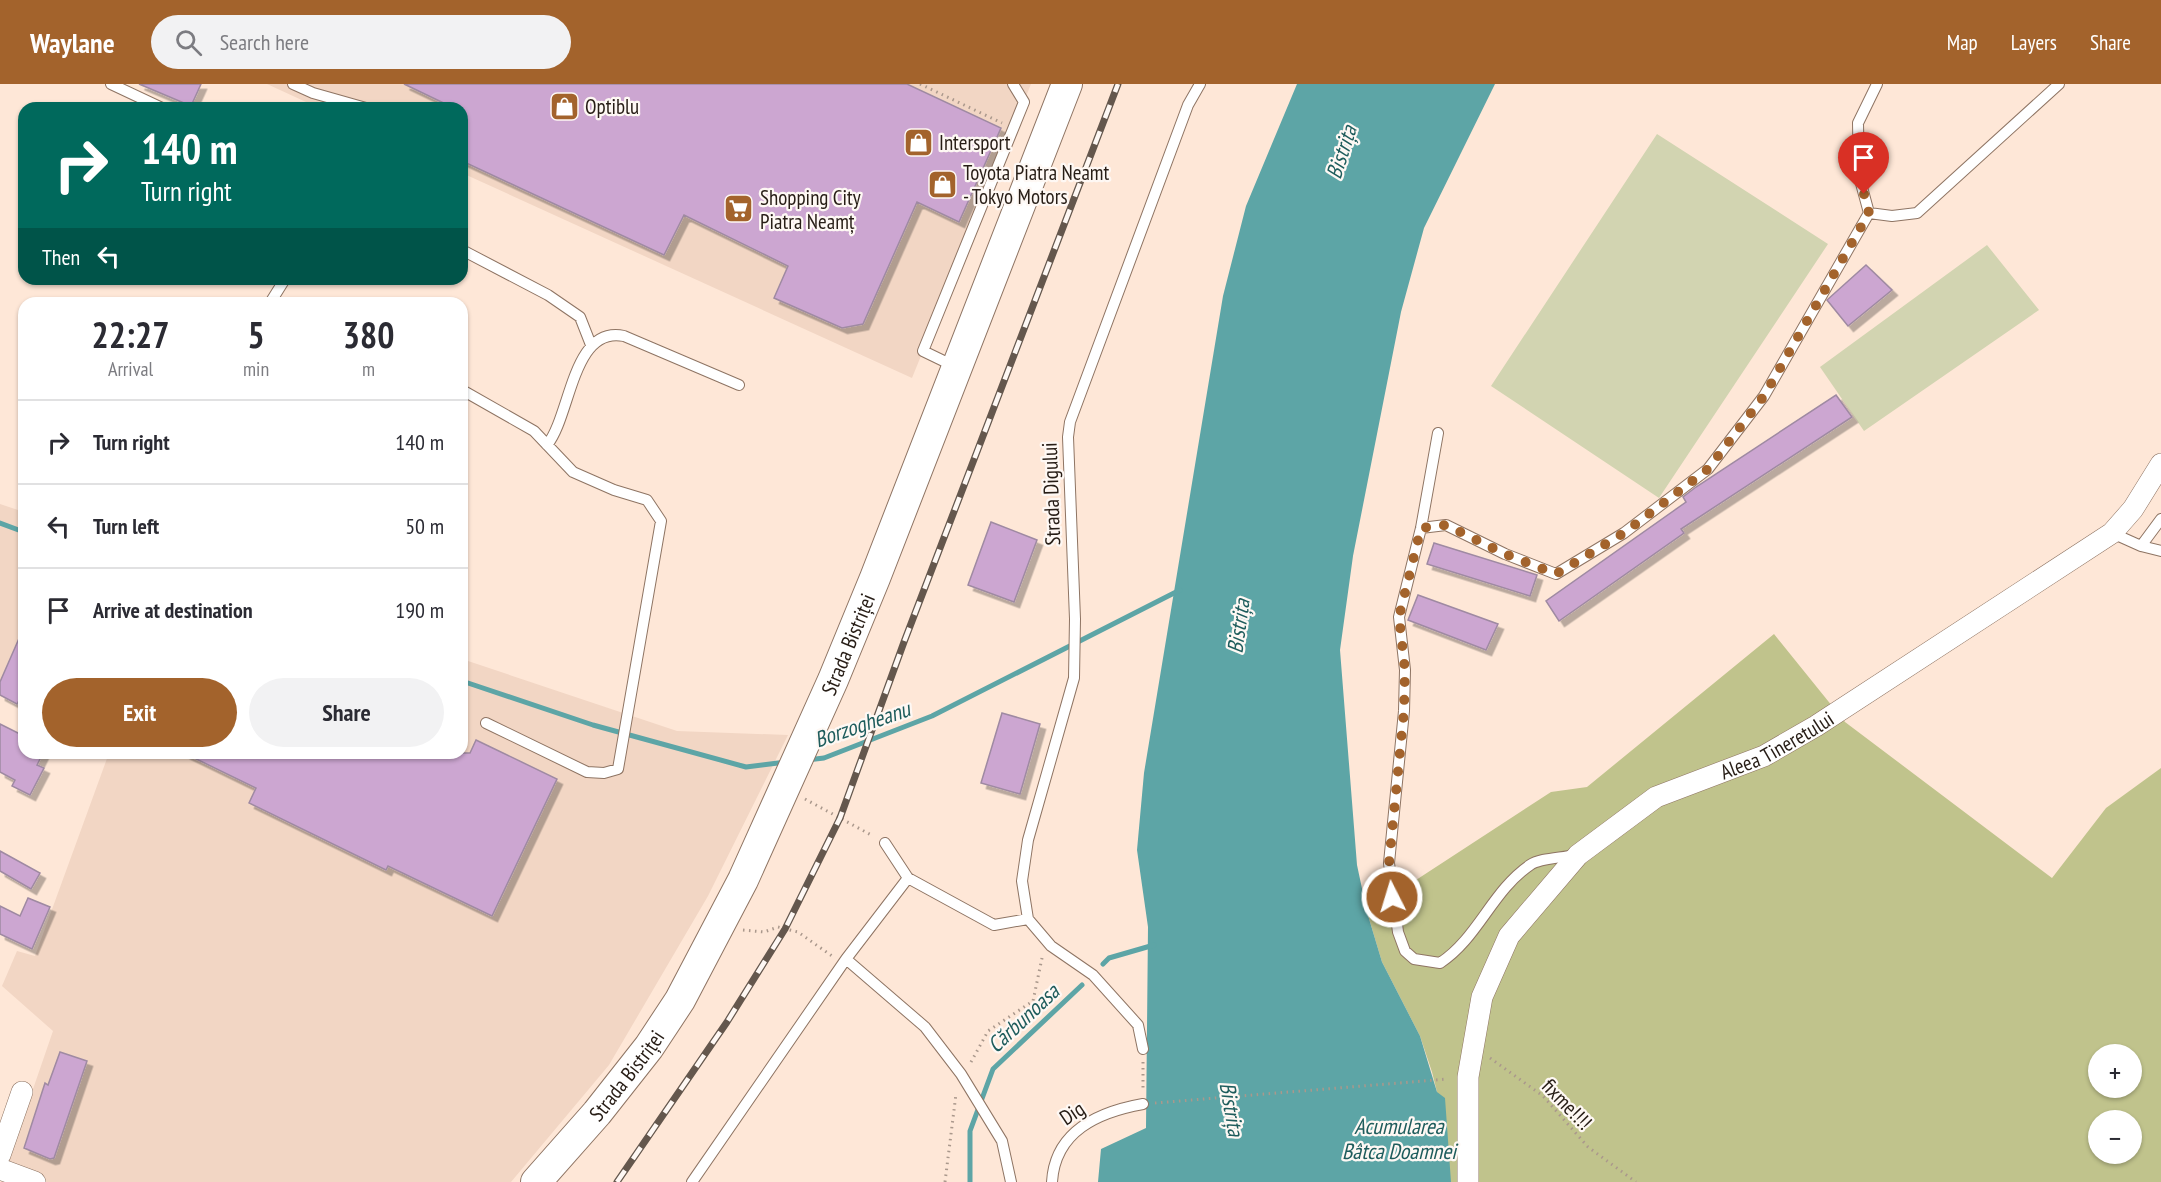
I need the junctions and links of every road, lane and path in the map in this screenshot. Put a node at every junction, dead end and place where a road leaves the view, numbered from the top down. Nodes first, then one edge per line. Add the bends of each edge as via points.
1 (111, 84) edge
2 (293, 84) edge
3 (920, 84) edge
4 (1013, 84) edge
5 (1200, 84) edge
6 (1877, 84) edge
7 (2059, 84) edge
8 (1063, 88) edge
9 (149, 102) edge
10 (345, 102) edge
11 (1013, 128) junction
12 (1869, 213) junction
13 (468, 253) edge
14 (591, 345) junction
15 (957, 367) junction
16 (739, 385) dead end
17 (468, 393) edge
18 (1438, 433) dead end
19 (547, 445) junction
20 (2161, 464) edge
21 (2161, 519) edge
22 (1421, 528) junction
23 (2112, 533) junction
24 (2141, 546) junction
25 (2161, 550) edge
26 (486, 723) dead end
27 (785, 788) junction
28 (885, 843) joint
29 (1578, 855) junction
30 (908, 878) junction
31 (1028, 919) junction
32 (720, 928) junction
33 (1048, 942) junction
34 (846, 959) junction
35 (1475, 1047) junction
36 (1143, 1049) joint
37 (961, 1074) junction
38 (1468, 1077) junction
39 (22, 1092) dead end
40 (1143, 1104) junction
41 (0, 1155) edge
42 (0, 1169) edge
43 (697, 1180) edge
44 (35, 1182) edge
45 (536, 1182) edge
46 (945, 1182) edge
47 (1011, 1182) edge
48 (1052, 1182) edge
49 (1468, 1182) edge
50 (1636, 1182) edge

1 - 9 lane
2 - 10 lane
3 - 11 path
4 - 11 lane via 1024,102
5 - 31 lane, Strada Digului via 1188,105 1070,422 1075,668 1028,840 1022,881
6 - 12 lane via 1857,123 1859,176
7 - 12 lane via 1917,213
8 - 15 main road, Strada Bistriței
11 - 15 lane via 923,351
12 - 22 lane via 1764,396 1708,469 1624,533 1556,574 1446,525
13 - 14 lane via 548,295 580,317
14 - 16 lane via 613,333
14 - 19 lane via 580,363 556,433
15 - 27 main road, Strada Bistriței via 875,578
17 - 19 lane via 534,431
18 - 22 lane
19 - 26 lane via 573,472 647,500 661,521 618,769 587,772
20 - 23 street, Aleea Tineretului via 2133,509
21 - 24 lane
22 - 29 lane via 1399,617 1405,670 1404,711 1389,863 1398,932 1405,951 1414,959 1440,963 1456,953 1500,893 1531,863
23 - 24 lane
23 - 29 street, Aleea Tineretului via 1816,726 1764,756 1656,797
24 - 25 lane
27 - 28 path
27 - 32 main road, Strada Bistriței
28 - 30 lane
29 - 35 street, Aleea Tineretului via 1509,936 1482,998
30 - 31 lane via 994,925
30 - 34 lane
31 - 33 lane
32 - 34 path via 764,932 778,927 798,932 829,955
32 - 45 main road, Strada Bistriței via 649,1047
33 - 36 lane via 1093,975 1131,1017 1138,1025
33 - 37 path via 1033,1001 988,1031
34 - 37 lane via 926,1027
34 - 43 lane
35 - 38 street, Aleea Tineretului
35 - 50 path, fixme!!!! via 1543,1096 1588,1147
36 - 40 path
37 - 46 path via 951,1118
37 - 47 lane via 1002,1141
38 - 40 path
38 - 49 street, Aleea Tineretului
39 - 41 street
40 - 48 lane, Dig via 1083,1124 1070,1134 1060,1148
42 - 44 street

